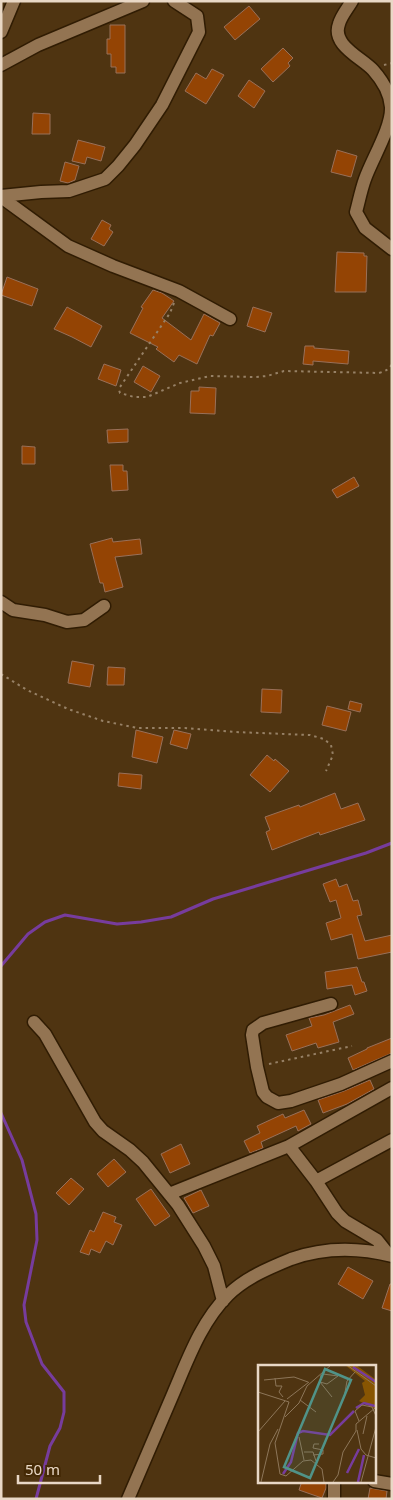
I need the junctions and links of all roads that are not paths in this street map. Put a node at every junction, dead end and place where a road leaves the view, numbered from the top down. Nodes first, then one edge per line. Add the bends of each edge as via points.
1 (14, 1) edge
2 (142, 1) edge
3 (174, 1) edge
4 (352, 1) edge
5 (1, 32) edge
6 (1, 65) edge
7 (1, 197) edge
8 (392, 249) edge
9 (230, 319) dead end
10 (1, 602) edge
11 (104, 606) dead end
12 (330, 1004) dead end
13 (34, 1022) dead end
14 (392, 1061) edge
15 (392, 1088) edge
16 (392, 1140) edge
17 (289, 1146) junction
18 (316, 1182) junction
19 (169, 1194) junction
20 (390, 1256) edge
21 (223, 1301) junction
22 (376, 1481) edge
23 (334, 1482) edge
24 (392, 1484) edge
25 (128, 1499) edge
26 (334, 1499) edge

1 - 5 street
2 - 6 street via 38,45
3 - 7 street via 197,16 199,32 162,105 118,166 105,179 69,191
4 - 8 street via 338,25 338,38 373,69 391,106 389,121 365,179 356,212 365,228
7 - 9 street via 68,246 179,292
10 - 11 street via 13,610 67,622 84,620
12 - 14 street via 263,1023 253,1030 263,1092 272,1101 290,1101 341,1084
13 - 19 street via 49,1040 95,1122 143,1162
15 - 17 street
16 - 18 street
17 - 18 street
17 - 19 street
18 - 20 street via 337,1213 377,1240
19 - 21 street via 214,1266
20 - 21 street via 359,1249 303,1255 253,1276
21 - 25 street via 211,1315 194,1346
22 - 24 street
23 - 26 street

